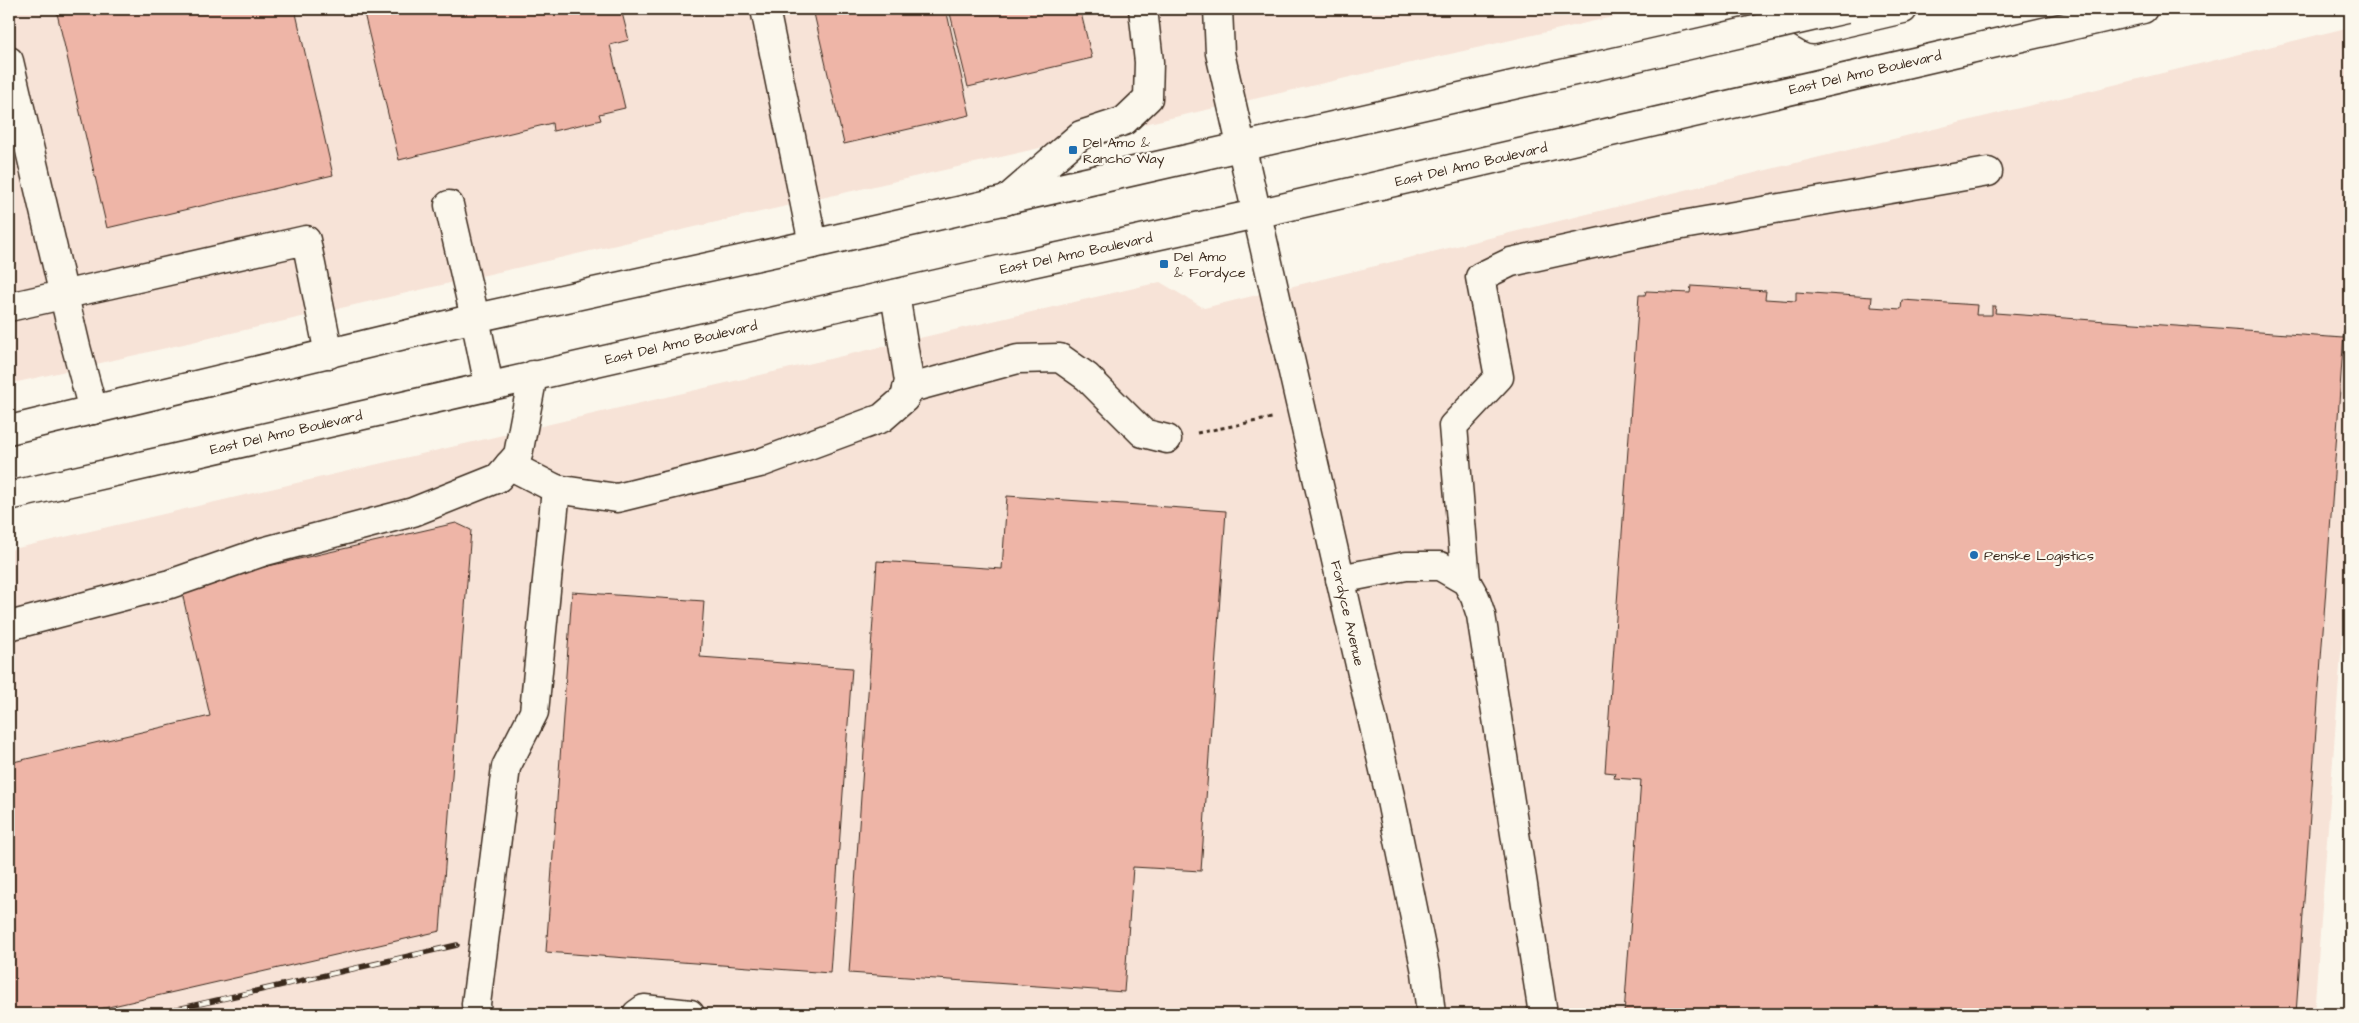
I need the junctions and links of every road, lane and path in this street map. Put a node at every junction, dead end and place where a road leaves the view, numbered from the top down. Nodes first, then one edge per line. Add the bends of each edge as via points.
1 (765, 9) edge
2 (1143, 9) edge
3 (1218, 9) edge
4 (1776, 9) edge
5 (1846, 9) edge
6 (1903, 9) edge
7 (2143, 9) edge
8 (9, 61) edge
9 (1241, 147) junction
10 (1988, 172) dead end
11 (1005, 201) junction
12 (449, 205) dead end
13 (1256, 214) junction
14 (813, 244) junction
15 (64, 294) junction
16 (895, 294) junction
17 (9, 307) edge
18 (476, 318) junction
19 (329, 354) junction
20 (533, 375) junction
21 (489, 386) junction
22 (907, 389) junction
23 (93, 410) junction
24 (1302, 412) junction
25 (9, 430) edge
26 (1167, 439) joint
27 (509, 465) junction
28 (556, 489) junction
29 (9, 496) edge
30 (1340, 579) junction
31 (1466, 581) junction
32 (9, 626) edge
33 (477, 1014) edge
34 (637, 1014) edge
35 (690, 1014) edge
36 (1431, 1014) edge
37 (1544, 1014) edge

1 - 14 main road
2 - 11 main road via 1149,62 1148,98 1124,121 1081,135
3 - 9 main road, Fordyce Avenue via 1220,53
4 - 6 main road via 1813,30
5 - 9 main road, bridge
7 - 13 main road, East Del Amo Boulevard
8 - 15 main road
9 - 11 main road
9 - 13 main road, Fordyce Avenue
10 - 31 main road via 1665,228 1511,262 1480,277 1499,377 1453,426
11 - 14 main road
12 - 18 main road
13 - 16 main road, East Del Amo Boulevard
13 - 24 main road, Fordyce Avenue
14 - 18 main road
15 - 17 main road
15 - 19 main road via 306,240
15 - 23 main road
16 - 20 main road, East Del Amo Boulevard
16 - 22 main road
18 - 19 main road
18 - 21 main road
19 - 23 main road
20 - 21 main road, East Del Amo Boulevard
20 - 27 main road via 518,455
21 - 29 main road, East Del Amo Boulevard
22 - 26 main road via 1018,359 1060,358 1087,376 1143,434
22 - 28 main road via 906,398 882,418 760,463 617,498
23 - 25 main road
24 - 26 path
24 - 30 main road, Fordyce Avenue
27 - 28 main road
27 - 32 main road via 498,478 413,512 262,552 170,584
28 - 33 main road via 534,712 506,767
30 - 31 main road via 1406,566 1440,566
30 - 36 main road, Fordyce Avenue via 1390,796 1426,972
31 - 37 main road via 1481,615
34 - 35 main road via 644,1009

